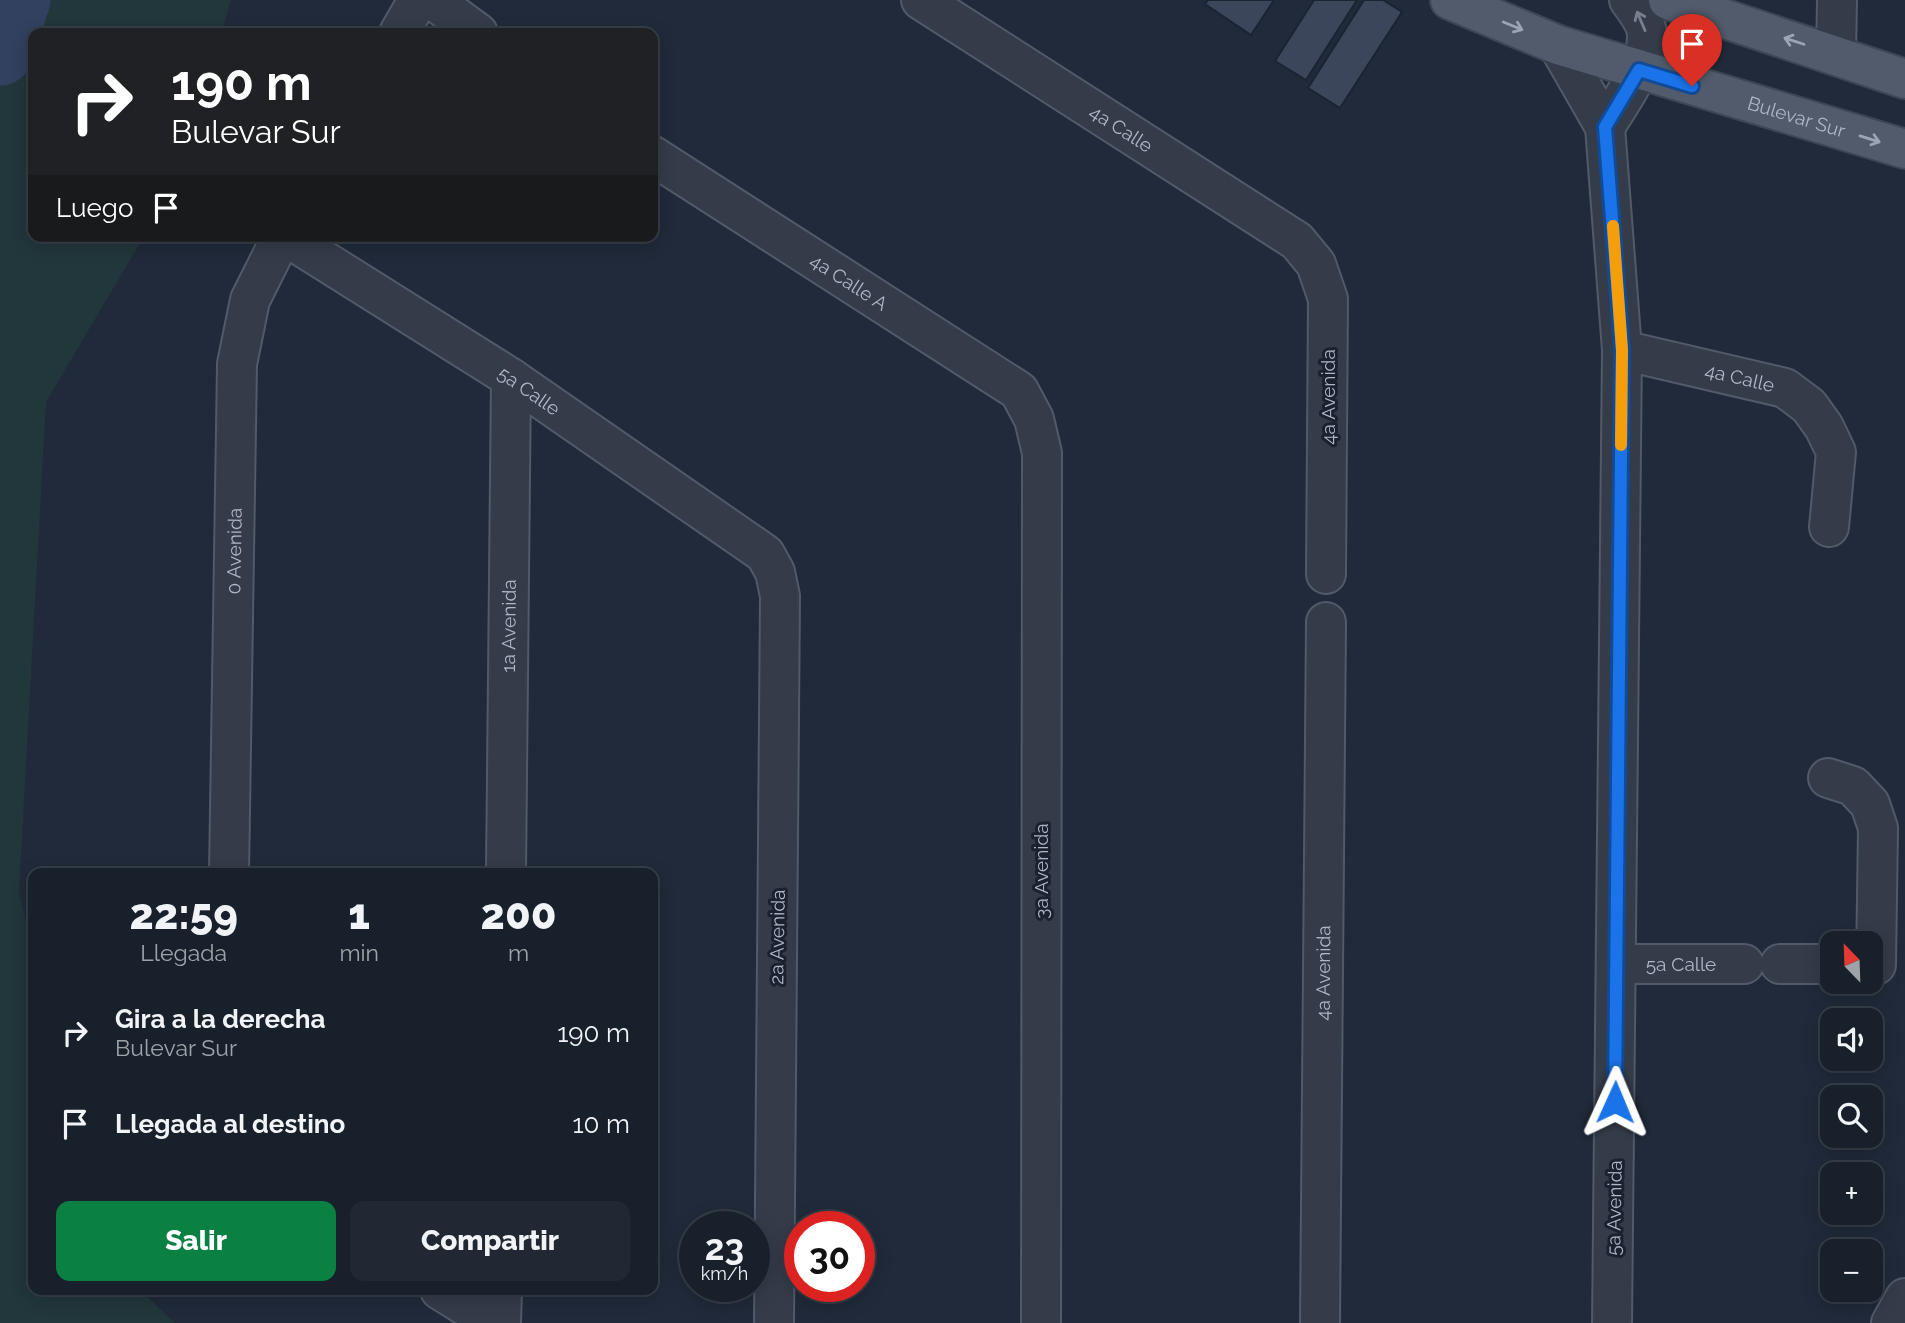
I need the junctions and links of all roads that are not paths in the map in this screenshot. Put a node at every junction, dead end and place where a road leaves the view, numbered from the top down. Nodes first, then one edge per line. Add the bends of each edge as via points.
1 (418, 0) edge
2 (433, 0) edge
3 (921, 0) edge
4 (1450, 0) edge
5 (1629, 0) edge
6 (1668, 0) edge
7 (1837, 0) edge
8 (402, 28) edge
9 (471, 28) edge
10 (1558, 45) junction
11 (1836, 55) junction
12 (1639, 70) junction
13 (1905, 79) edge
14 (1605, 127) junction
15 (1905, 149) edge
16 (658, 159) edge
17 (281, 242) edge
18 (294, 242) edge
19 (1317, 264) joint
20 (1622, 350) junction
21 (511, 378) junction
22 (1034, 419) joint
23 (1829, 527) dead end
24 (765, 554) joint
25 (1326, 574) dead end
26 (1326, 622) dead end
27 (1828, 778) dead end
28 (229, 868) edge
29 (506, 868) edge
30 (1616, 964) junction
31 (1820, 964) edge
32 (1884, 965) edge
33 (448, 1295) edge
34 (502, 1295) edge
35 (1905, 1298) edge
36 (493, 1323) edge
37 (501, 1323) edge
38 (774, 1323) edge
39 (1041, 1323) edge
40 (1320, 1323) edge
41 (1612, 1323) edge
42 (1892, 1323) edge

1 - 8 street
2 - 9 street
3 - 19 street, 4a Calle via 1297,241
4 -> 10 main road, Bulevar Sur
12 -> 5 street via 1646,29
11 -> 6 main road
7 - 11 street
10 - 12 main road, Bulevar Sur
10 - 14 street, 5a Avenida
11 - 13 main road
12 - 14 street
12 -> 15 main road, Bulevar Sur
14 - 20 street, 5a Avenida
16 - 22 street, 4a Calle A via 1019,391
17 - 28 street, 0 Avenida via 250,300 237,364
18 - 21 street, 5a Calle
19 - 25 street, 4a Avenida via 1328,299
20 - 23 street, 4a Calle via 1785,388 1809,406 1836,452
20 - 30 street, 5a Avenida
21 - 24 street, 5a Calle
21 - 29 street, 1a Avenida
22 - 39 street, 3a Avenida via 1042,453
24 - 38 street, 2a Avenida via 780,596
26 - 40 street, 4a Avenida
27 - 32 street via 1853,786 1870,804 1878,828
30 - 31 street, 5a Calle
30 - 41 street, 5a Avenida
33 - 36 street
34 - 37 street
35 - 42 street

